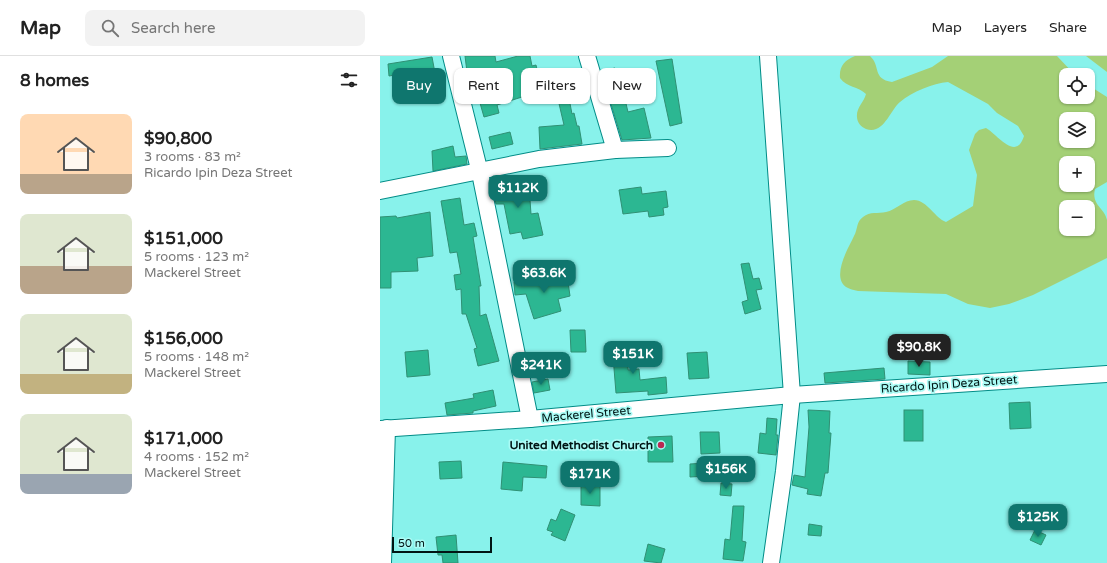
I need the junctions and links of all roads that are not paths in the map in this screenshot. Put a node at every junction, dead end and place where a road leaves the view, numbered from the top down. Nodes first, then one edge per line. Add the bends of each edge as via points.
1 (451, 56) edge
2 (587, 56) edge
3 (768, 56) edge
4 (668, 148) dead end
5 (615, 150) junction
6 (480, 172) junction
7 (380, 191) edge
8 (1107, 374) edge
9 (792, 395) junction
10 (530, 419) junction
11 (384, 428) edge
12 (383, 563) edge
13 (771, 563) edge

1 - 6 street
2 - 5 street
3 - 9 street
4 - 5 street
5 - 6 street via 538,159
6 - 7 street
6 - 10 street
8 - 9 street, Ricardo Ipin Deza Street
9 - 10 street, Mackerel Street
9 - 13 street
10 - 11 street, Mackerel Street
11 - 12 street

